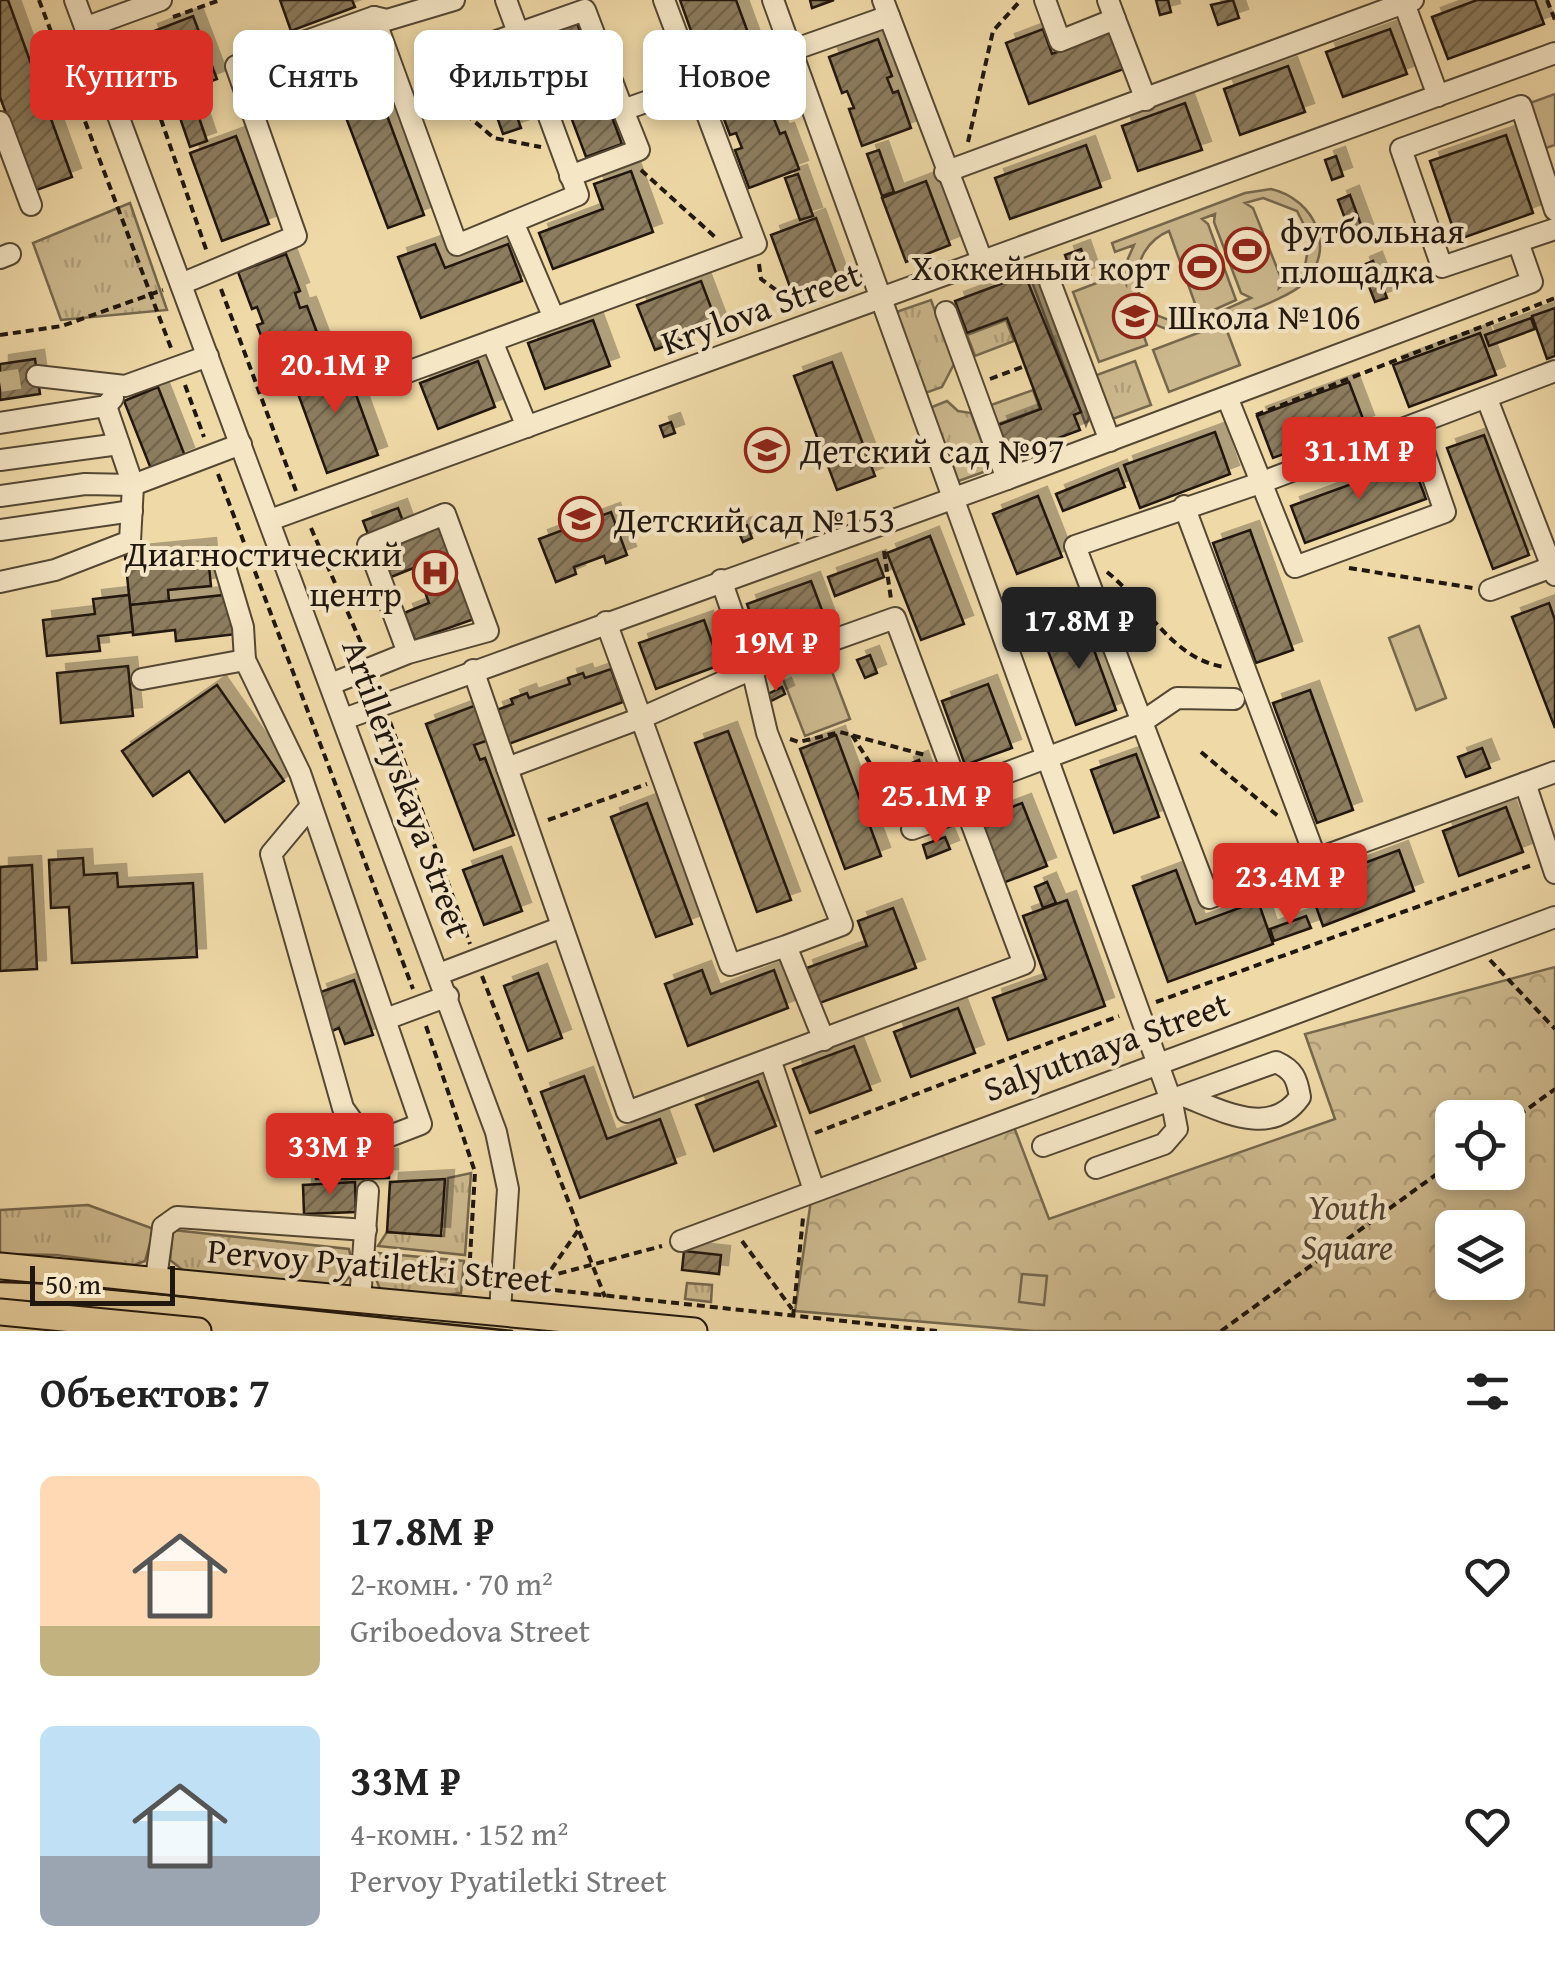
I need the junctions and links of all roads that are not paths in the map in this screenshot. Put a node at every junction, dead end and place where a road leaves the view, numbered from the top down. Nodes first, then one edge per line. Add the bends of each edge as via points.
1 (75, 0) edge
2 (454, 0) edge
3 (506, 0) edge
4 (664, 0) edge
5 (773, 0) edge
6 (1045, 0) edge
7 (1408, 2) edge
8 (886, 8) edge
9 (163, 10) edge
10 (1112, 10) edge
11 (379, 12) edge
12 (86, 28) junction
13 (517, 30) edge
14 (532, 30) edge
15 (593, 30) edge
16 (675, 30) edge
17 (784, 30) edge
18 (806, 41) edge
19 (1555, 54) edge
20 (806, 91) edge
21 (1438, 96) junction
22 (1146, 100) junction
23 (643, 103) edge
24 (623, 110) joint
25 (550, 120) edge
26 (709, 120) edge
27 (0, 122) edge
28 (953, 170) junction
29 (570, 176) junction
30 (31, 205) dead end
31 (1555, 210) edge
32 (514, 222) junction
33 (1555, 228) edge
34 (1518, 242) junction
35 (983, 263) junction
36 (1050, 282) dead end
37 (182, 284) junction
38 (882, 298) junction
39 (946, 312) dead end
40 (554, 318) junction
41 (492, 341) junction
42 (208, 356) junction
43 (1555, 371) edge
44 (38, 376) tunnel mouth
45 (391, 378) dead end
46 (125, 386) junction
47 (1227, 397) junction
48 (1487, 400) junction
49 (106, 406) junction
50 (0, 423) edge
51 (1414, 426) junction
52 (527, 427) junction
53 (1110, 441) junction
54 (119, 444) junction
55 (241, 444) junction
56 (0, 460) edge
57 (1008, 479) junction
58 (1260, 483) junction
59 (133, 485) junction
60 (0, 496) edge
61 (950, 497) junction
62 (1184, 506) junction
63 (132, 511) junction
64 (270, 520) junction
65 (0, 530) edge
66 (224, 560) dead end
67 (1554, 571) edge
68 (721, 580) junction
69 (0, 582) edge
70 (1490, 590) road end
71 (606, 622) junction
72 (408, 653) junction
73 (245, 660) junction
74 (752, 669) junction
75 (473, 670) junction
76 (142, 679) dead end
77 (331, 684) junction
78 (1234, 699) dead end
79 (344, 718) junction
80 (641, 718) junction
81 (1142, 722) junction
82 (1048, 757) junction
83 (506, 768) junction
84 (1555, 772) edge
85 (1525, 783) junction
86 (962, 801) junction
87 (311, 806) junction
88 (912, 828) road end
89 (1316, 859) junction
90 (1552, 866) edge
91 (1555, 917) edge
92 (562, 926) junction
93 (786, 946) junction
94 (439, 974) junction
95 (448, 996) junction
96 (386, 1018) junction
97 (824, 1040) junction
98 (770, 1060) junction
99 (1158, 1061) junction
100 (1179, 1100) junction
101 (1044, 1146) dead end
102 (1096, 1168) dead end
103 (368, 1191) dead end
104 (810, 1192) junction
105 (366, 1230) junction
106 (681, 1241) road end
107 (0, 1266) edge
108 (156, 1279) junction
109 (360, 1300) junction
110 (0, 1312) edge
111 (499, 1321) edge
112 (198, 1331) edge
113 (694, 1331) edge

1 - 12 street, Artilleriyskaya Street
2 - 11 street
3 - 13 street
4 - 16 street
5 - 17 street
6 - 10 street via 1060,42
7 - 21 street
7 - 22 street
8 - 18 street
8 - 28 street
9 - 12 street
10 - 22 street
11 - 32 street via 457,245
11 - 37 street via 236,66 296,236
12 - 37 street, Artilleriyskaya Street
14 - 15 street via 585,10
19 - 21 street, Krylova Street
20 - 38 street
21 - 35 street, Krylova Street
22 - 28 street
23 - 24 street
24 - 29 street via 639,150
25 - 29 street
26 - 40 street via 756,244
27 - 30 street
28 - 35 street
29 - 32 street via 578,195
31 - 34 street via 1521,106 1401,149 1442,267
32 - 40 street
33 - 34 street
34 - 47 street via 1532,282
35 - 38 street, Krylova Street
36 - 53 street
37 - 42 street, Artilleriyskaya Street
38 - 52 street, Krylova Street
38 - 61 street
39 - 57 street
40 - 41 street
41 - 45 street
41 - 52 street
42 - 46 street
42 - 55 street, Artilleriyskaya Street
43 - 48 street
44 - 46 street
46 - 49 street
47 - 53 street
47 - 58 street
48 - 51 street
48 - 67 street
49 - 50 street
49 - 54 street
51 - 58 street
51 - 58 street via 1446,512 1295,568
52 - 64 street, Krylova Street
53 - 57 street
54 - 56 street
54 - 59 street
55 - 59 street
55 - 64 street, Artilleriyskaya Street
57 - 61 street
58 - 62 street
59 - 60 street
59 - 63 street
61 - 68 street
61 - 82 street
62 - 81 street via 1075,546
62 - 89 street
63 - 65 street
63 - 69 street via 130,541 56,570
64 - 77 street, Artilleriyskaya Street
66 - 73 street
67 - 70 street
68 - 71 street
68 - 74 street
71 - 75 street
71 - 80 street
72 - 72 street via 488,631 445,514 368,545
72 - 77 street
73 - 76 street
73 - 87 street
74 - 80 street
74 - 86 street via 895,618
74 - 93 street via 767,732 842,925
75 - 79 street
75 - 83 street
77 - 79 street, Artilleriyskaya Street
78 - 81 street via 1178,698
79 - 94 street, Artilleriyskaya Street
80 - 83 street
80 - 93 street via 730,965
81 - 82 street
81 - 89 street via 1209,898
82 - 86 street
82 - 99 street
83 - 92 street
84 - 85 street
85 - 89 street
85 - 90 street
86 - 88 street
86 - 97 street via 1024,964
87 - 96 street
87 - 96 street via 271,854 343,1108 368,1144 421,1124
91 - 99 street, Salyutnaya Street
92 - 94 street
92 - 98 street via 628,1112
93 - 97 street
94 - 95 street, Artilleriyskaya Street
95 - 96 street
95 - 111 street, Artilleriyskaya Street via 506,1170
97 - 98 street
98 - 104 street
99 - 100 street
99 - 104 street, Salyutnaya Street
100 - 100 street via 1276,1062 1298,1080 1300,1098 1290,1112 1252,1122
100 - 101 street
100 - 102 street via 1178,1129 1164,1144
103 - 105 street
104 - 106 street, Salyutnaya Street
105 - 108 street via 177,1217 163,1226
105 - 109 street
107 - 108 main road, Pervoy Pyatiletki Street
108 - 109 main road, Pervoy Pyatiletki Street
109 - 111 main road, Pervoy Pyatiletki Street
110 - 112 main road
111 - 113 main road, Pervoy Pyatiletki Street

